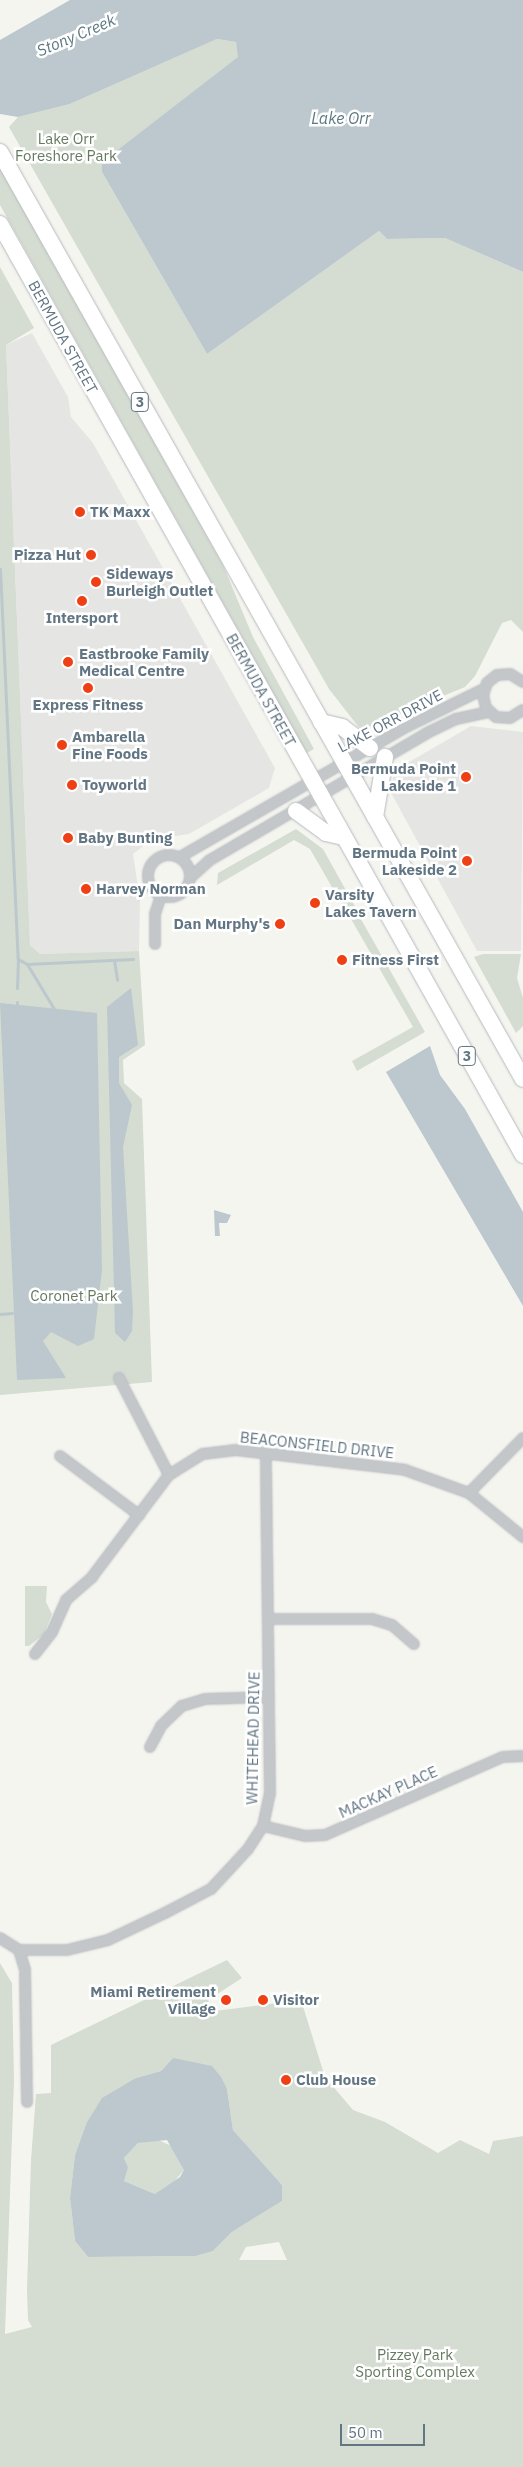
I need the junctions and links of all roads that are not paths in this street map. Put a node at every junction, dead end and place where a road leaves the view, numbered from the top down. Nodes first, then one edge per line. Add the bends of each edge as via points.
1 (0, 152) edge
2 (0, 224) edge
3 (523, 682) edge
4 (484, 689) junction
5 (490, 712) junction
6 (521, 714) edge
7 (321, 722) junction
8 (370, 748) junction
9 (385, 757) junction
10 (348, 769) junction
11 (312, 781) junction
12 (320, 796) junction
13 (296, 811) junction
14 (375, 816) junction
15 (344, 837) junction
16 (180, 857) junction
17 (191, 877) junction
18 (161, 896) junction
19 (155, 944) dead end
20 (523, 1079) edge
21 (523, 1156) edge
22 (118, 1378) dead end
23 (523, 1438) edge
24 (266, 1452) junction
25 (60, 1456) dead end
26 (170, 1475) junction
27 (468, 1493) junction
28 (139, 1515) junction
29 (523, 1537) edge
30 (269, 1619) junction
31 (414, 1644) dead end
32 (35, 1654) dead end
33 (269, 1698) junction
34 (150, 1747) dead end
35 (523, 1756) edge
36 (263, 1826) junction
37 (0, 1938) edge
38 (19, 1950) junction
39 (27, 2102) dead end

1 - 7 main road, 3
2 - 11 main road, BERMUDA STREET / 3
3 - 4 street, LAKE ORR DRIVE via 503,674 491,678
4 - 5 street via 483,702
4 - 8 street, LAKE ORR DRIVE
5 - 6 street via 502,719
5 - 9 street, LAKE ORR DRIVE via 456,718
7 - 8 main road via 342,727
7 - 10 main road, 3
8 - 10 street, LAKE ORR DRIVE
9 - 10 street, LAKE ORR DRIVE
9 - 14 main road
10 - 11 street, LAKE ORR DRIVE
10 - 12 street, LAKE ORR DRIVE
10 - 14 main road, 3
11 - 12 main road, BERMUDA STREET / 3
11 - 16 street, LAKE ORR DRIVE
12 - 13 street, LAKE ORR DRIVE
12 - 15 main road, BERMUDA STREET / 3
13 - 15 main road via 326,832
13 - 17 street, LAKE ORR DRIVE via 210,860
14 - 20 main road, 3
15 - 21 main road, BERMUDA STREET / 3
16 - 17 street
16 - 18 street via 161,856 149,868 151,888
17 - 18 street via 182,893
18 - 19 street via 155,914
22 - 26 street
23 - 27 street
24 - 26 street, BEACONSFIELD DRIVE via 203,1454
24 - 27 street, BEACONSFIELD DRIVE via 405,1470
24 - 30 street, WHITEHEAD DRIVE
25 - 28 street
26 - 28 street, BEACONSFIELD DRIVE
27 - 29 street, BEACONSFIELD DRIVE
28 - 32 street, BEACONSFIELD DRIVE via 92,1576 66,1600 52,1632
30 - 31 street via 372,1619 392,1626
30 - 33 street, WHITEHEAD DRIVE
33 - 34 street via 205,1699 182,1706 161,1726
33 - 36 street, WHITEHEAD DRIVE via 270,1793
35 - 36 street, MACKAY PLACE via 503,1757 326,1835 305,1836
36 - 38 street, WHITEHEAD DRIVE via 223,1878 172,1910 108,1940 67,1950
37 - 38 street
38 - 39 street via 24,1970

